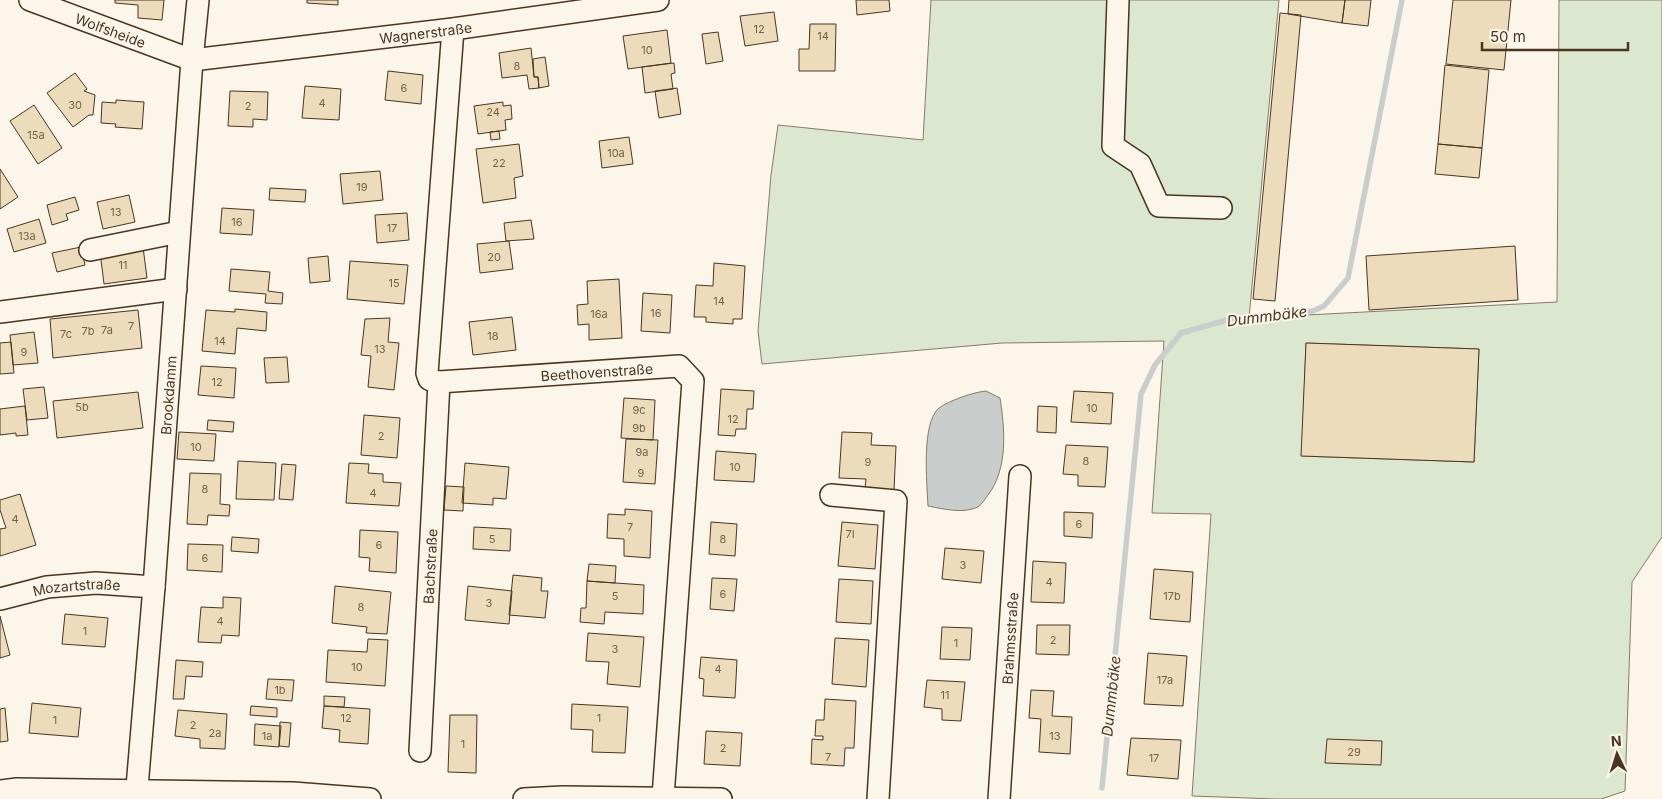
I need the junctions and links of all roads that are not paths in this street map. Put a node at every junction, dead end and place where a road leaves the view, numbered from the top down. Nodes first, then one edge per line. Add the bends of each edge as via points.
1 (30, 0) edge
2 (198, 0) edge
3 (658, 0) edge
4 (1118, 0) edge
5 (453, 29) junction
6 (192, 60) junction
7 (1221, 208) dead end
8 (179, 232) junction
9 (90, 250) dead end
10 (176, 289) junction
11 (0, 312) edge
12 (439, 382) junction
13 (1020, 476) dead end
14 (831, 495) dead end
15 (154, 587) junction
16 (0, 599) edge
17 (420, 751) dead end
18 (0, 791) edge
19 (137, 794) edge
20 (663, 797) junction
21 (370, 799) edge
22 (524, 799) edge
23 (721, 799) edge
24 (878, 799) edge
25 (999, 799) edge

1 - 6 street, Wolfsheide
2 - 6 street, Brookdamm
3 - 5 street, Wagnerstraße
4 - 7 street via 1113,146 1140,164 1159,206
5 - 6 street, Wagnerstraße
5 - 12 street via 427,373 429,379
6 - 8 street, Brookdamm
8 - 9 street
8 - 10 street, Brookdamm
10 - 11 street
10 - 15 street, Brookdamm
12 - 17 street, Bachstraße
12 - 20 street, Beethovenstraße via 678,366 693,381
13 - 25 street, Brahmsstraße
14 - 24 street via 896,501
15 - 16 street, Mozartstraße via 96,583 47,587
15 - 19 street, Brookdamm
18 - 19 street via 17,788
19 - 21 street via 293,793
20 - 22 street
20 - 23 street

